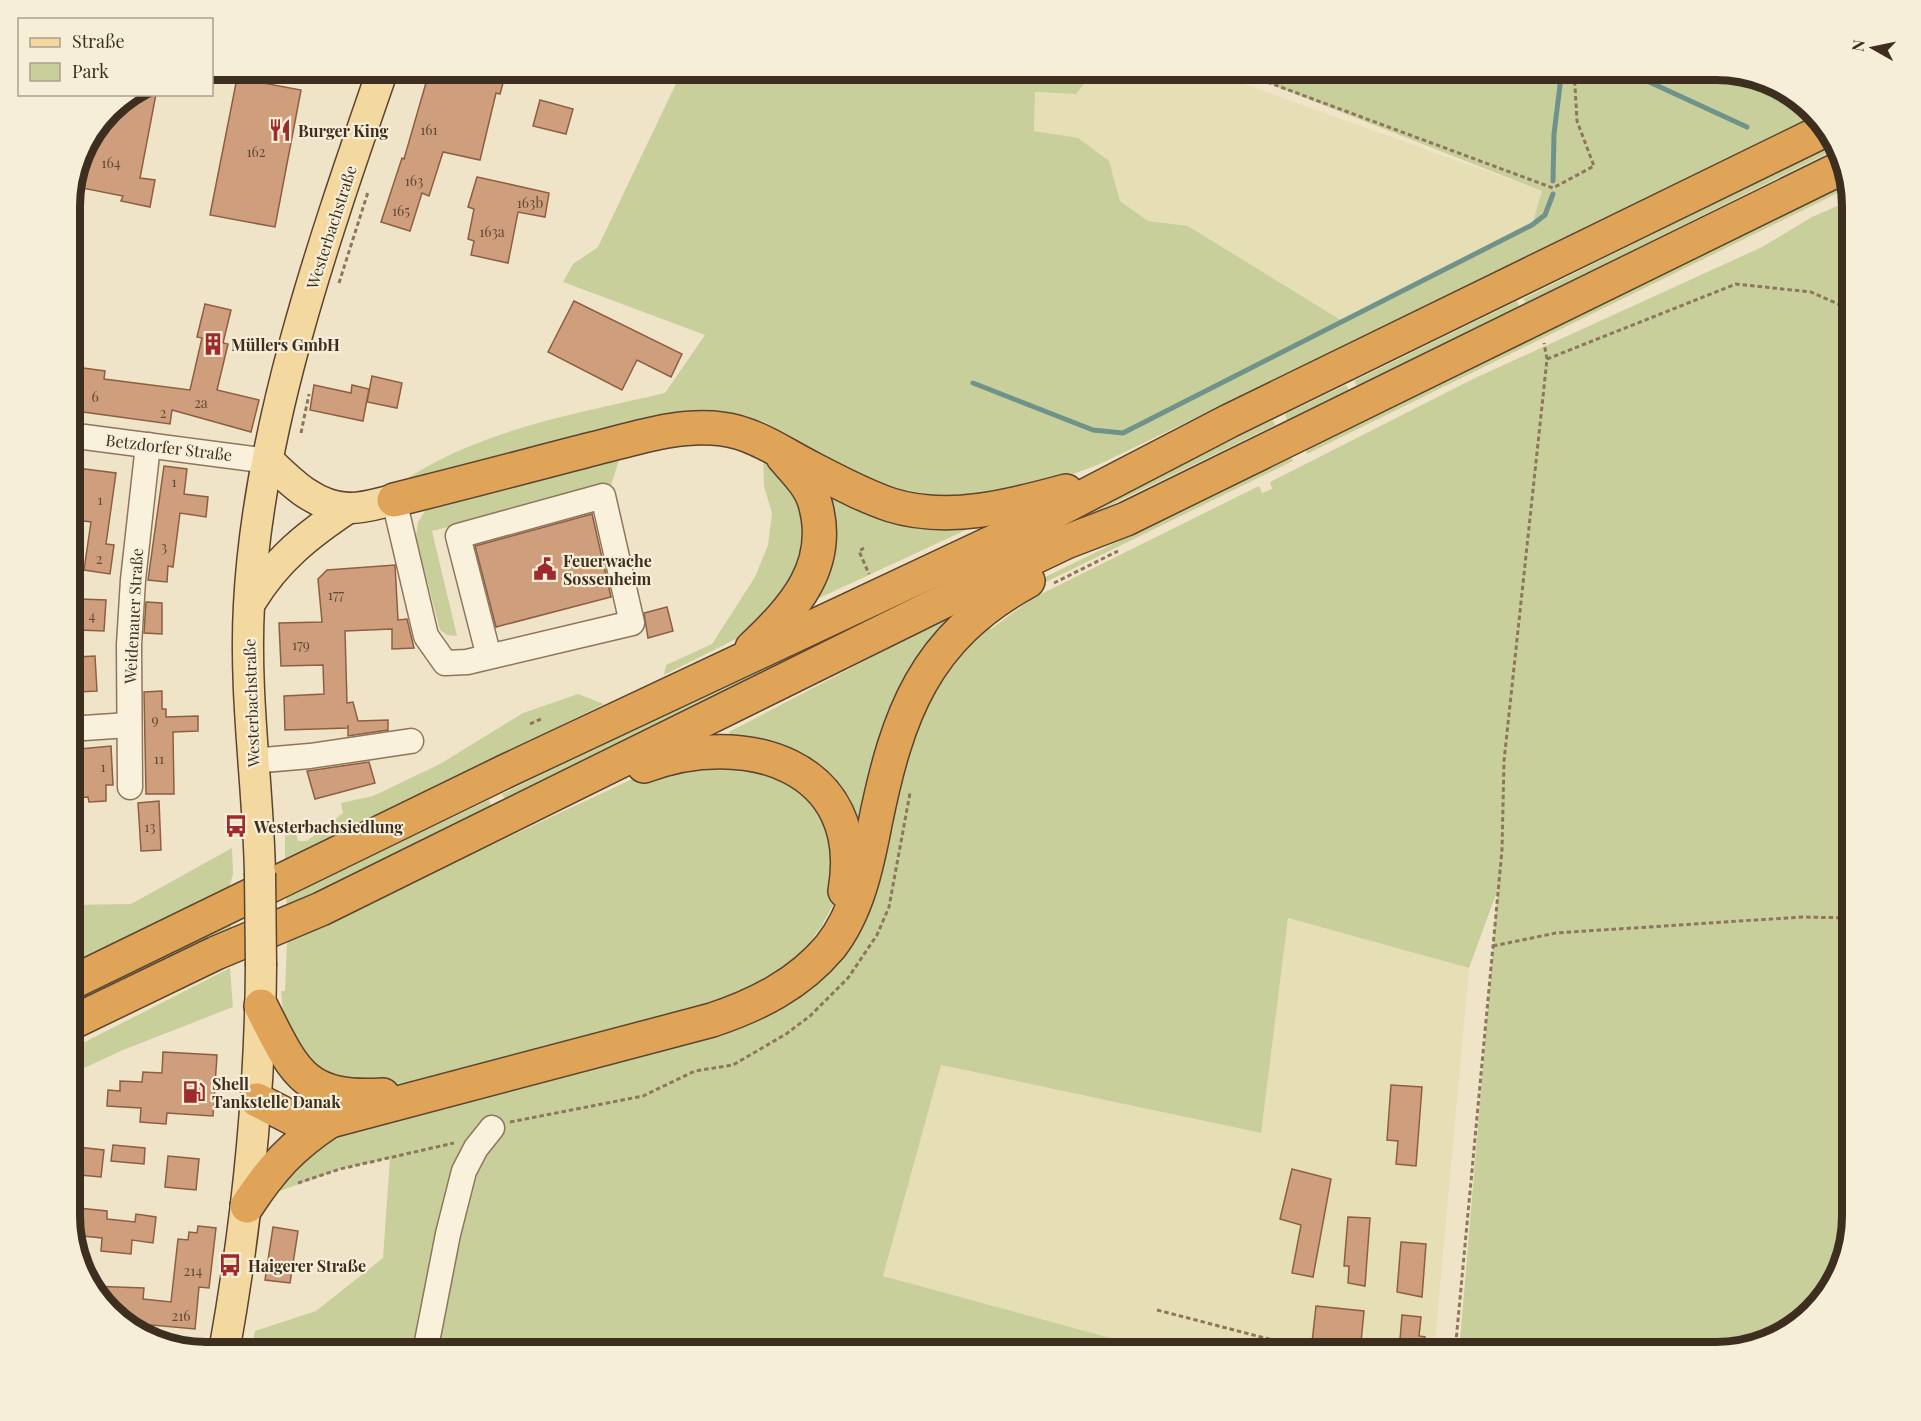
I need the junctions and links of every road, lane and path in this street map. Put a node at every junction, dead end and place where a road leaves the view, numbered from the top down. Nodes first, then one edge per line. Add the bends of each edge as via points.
1 (380, 79) edge
2 (1259, 79) edge
3 (1575, 79) edge
4 (1818, 133) edge
5 (1836, 170) edge
6 (371, 183) dead end
7 (338, 286) dead end
8 (1842, 306) edge
9 (1533, 346) dead end
10 (1548, 359) junction
11 (310, 388) dead end
12 (301, 433) dead end
13 (80, 436) edge
14 (148, 445) junction
15 (780, 453) junction
16 (269, 461) junction
17 (1120, 477) junction
18 (394, 500) junction
19 (348, 508) junction
20 (1125, 534) junction
21 (1047, 586) dead end
22 (249, 605) junction
23 (489, 657) junction
24 (732, 668) junction
25 (541, 719) dead end
26 (530, 724) dead end
27 (129, 725) junction
28 (80, 728) edge
29 (411, 741) dead end
30 (252, 761) junction
31 (567, 786) junction
32 (130, 788) dead end
33 (911, 788) dead end
34 (1842, 918) edge
35 (1493, 946) junction
36 (80, 979) edge
37 (261, 1006) junction
38 (80, 1019) edge
39 (257, 1100) junction
40 (329, 1106) junction
41 (492, 1128) joint
42 (457, 1143) dead end
43 (288, 1187) dead end
44 (247, 1206) junction
45 (1157, 1311) dead end
46 (226, 1342) edge
47 (427, 1342) edge
48 (1279, 1342) edge
49 (1456, 1342) edge

1 - 16 main road, Westerbachstraße via 307,304
2 - 3 path via 1553,188 1594,166 1577,121
4 - 17 highway
5 - 20 highway
6 - 7 path
8 - 10 path via 1811,292 1736,284
9 - 10 path via 1544,341
10 - 35 path via 1504,761 1502,850
11 - 12 path
13 - 14 street, Betzdorfer Straße
14 - 16 street, Betzdorfer Straße
14 - 27 street, Weidenauer Straße via 133,580
15 - 17 highway via 893,506 923,511 997,508
15 - 18 highway via 735,431 685,429
15 - 24 highway via 805,483 814,502 820,537 815,564 786,616
16 - 19 main road via 316,500
16 - 22 main road, Westerbachstraße
17 - 24 highway
18 - 19 main road
18 - 23 street via 426,636 445,663
19 - 22 main road via 281,559
20 - 21 path
20 - 31 highway via 1066,542
20 - 40 highway via 1073,556 1005,593 970,619 942,650 923,677 897,734 858,893 831,945 800,977 763,1000 712,1020
22 - 30 main road, Westerbachstraße
23 - 23 street via 458,536 603,496 632,623
24 - 36 highway via 506,771
25 - 26 path
27 - 28 street
27 - 32 street, Weidenauer Straße
29 - 30 street
30 - 37 main road, Westerbachstraße, bridge via 260,862
31 - 38 highway via 321,909 216,953
31 - 40 highway via 693,751 750,752 782,760 806,775 824,793 846,837 849,865 843,898 829,930 811,953 786,974 720,1006 537,1057 385,1095 354,1097
33 - 41 path via 891,898 877,935 848,978 810,1016 733,1065 695,1071 643,1096 522,1117
34 - 35 path via 1556,933
35 - 49 path
37 - 39 main road, Westerbachstraße
37 - 40 highway via 285,1053
39 - 40 highway via 294,1119
39 - 44 main road, Westerbachstraße
40 - 44 highway via 267,1176
41 - 47 street via 464,1171
42 - 43 path via 340,1169
44 - 46 main road, Westerbachstraße
45 - 48 path

